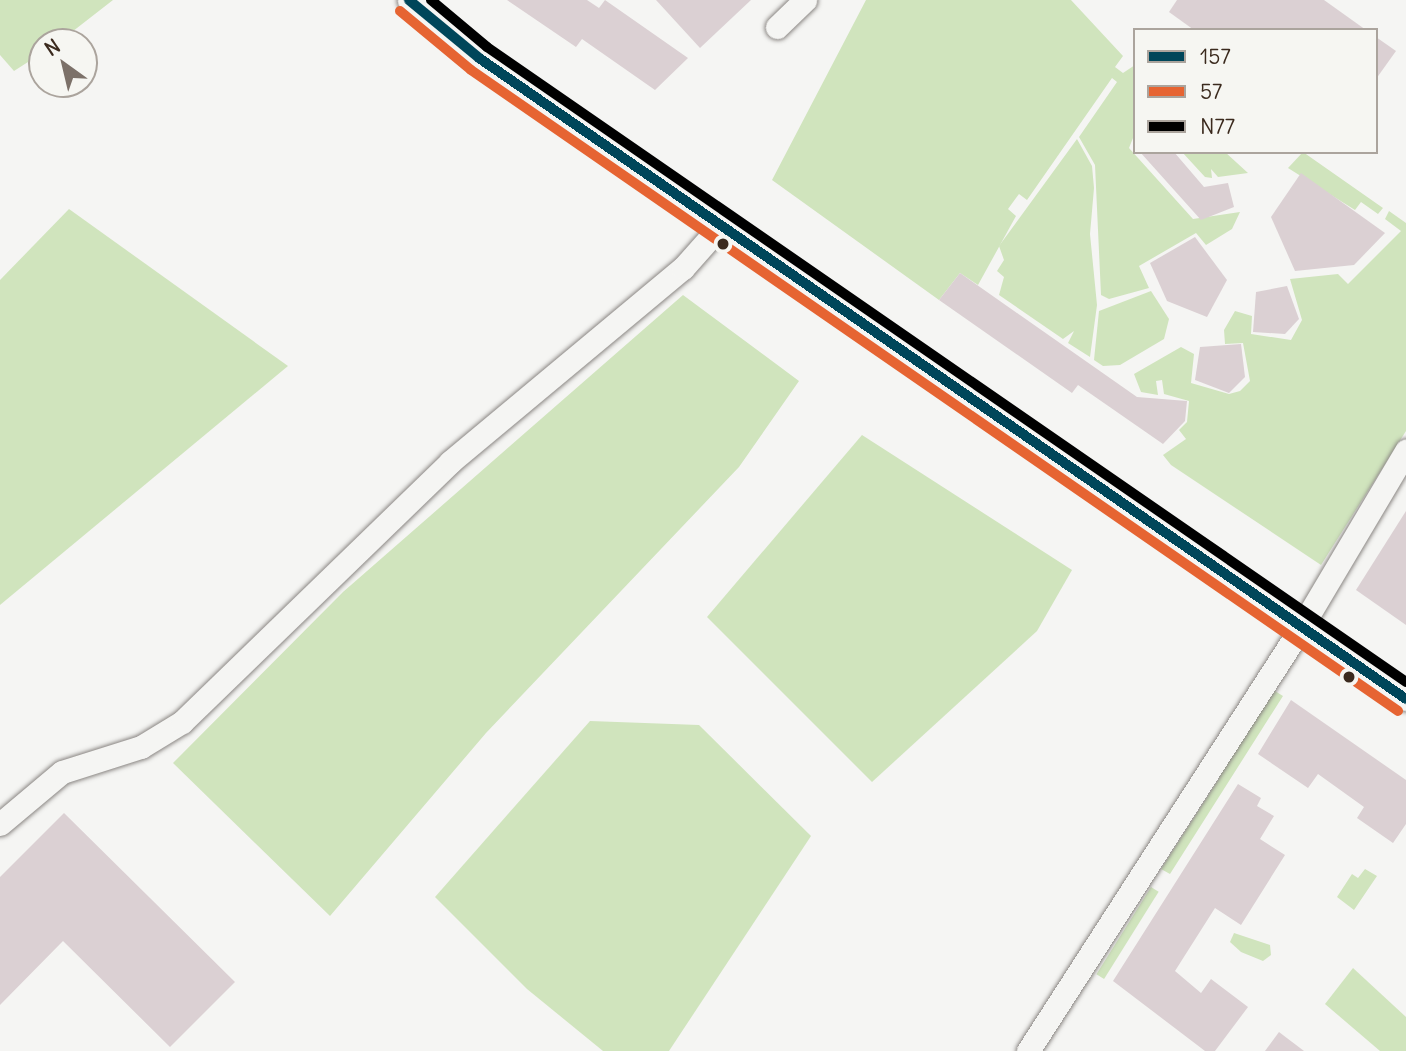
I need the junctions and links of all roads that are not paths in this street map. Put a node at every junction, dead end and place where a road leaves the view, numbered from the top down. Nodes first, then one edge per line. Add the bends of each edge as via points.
1 (409, 0) edge
2 (805, 0) edge
3 (777, 27) dead end
4 (722, 224) junction
5 (1406, 451) edge
6 (1302, 626) junction
7 (1406, 699) edge
8 (0, 824) edge
9 (1028, 1051) edge

1 - 4 street via 479,58
2 - 3 street
4 - 6 street
4 - 8 street via 683,268 442,469 182,722 141,747 62,772
5 - 6 street
6 - 7 street
6 - 9 street

